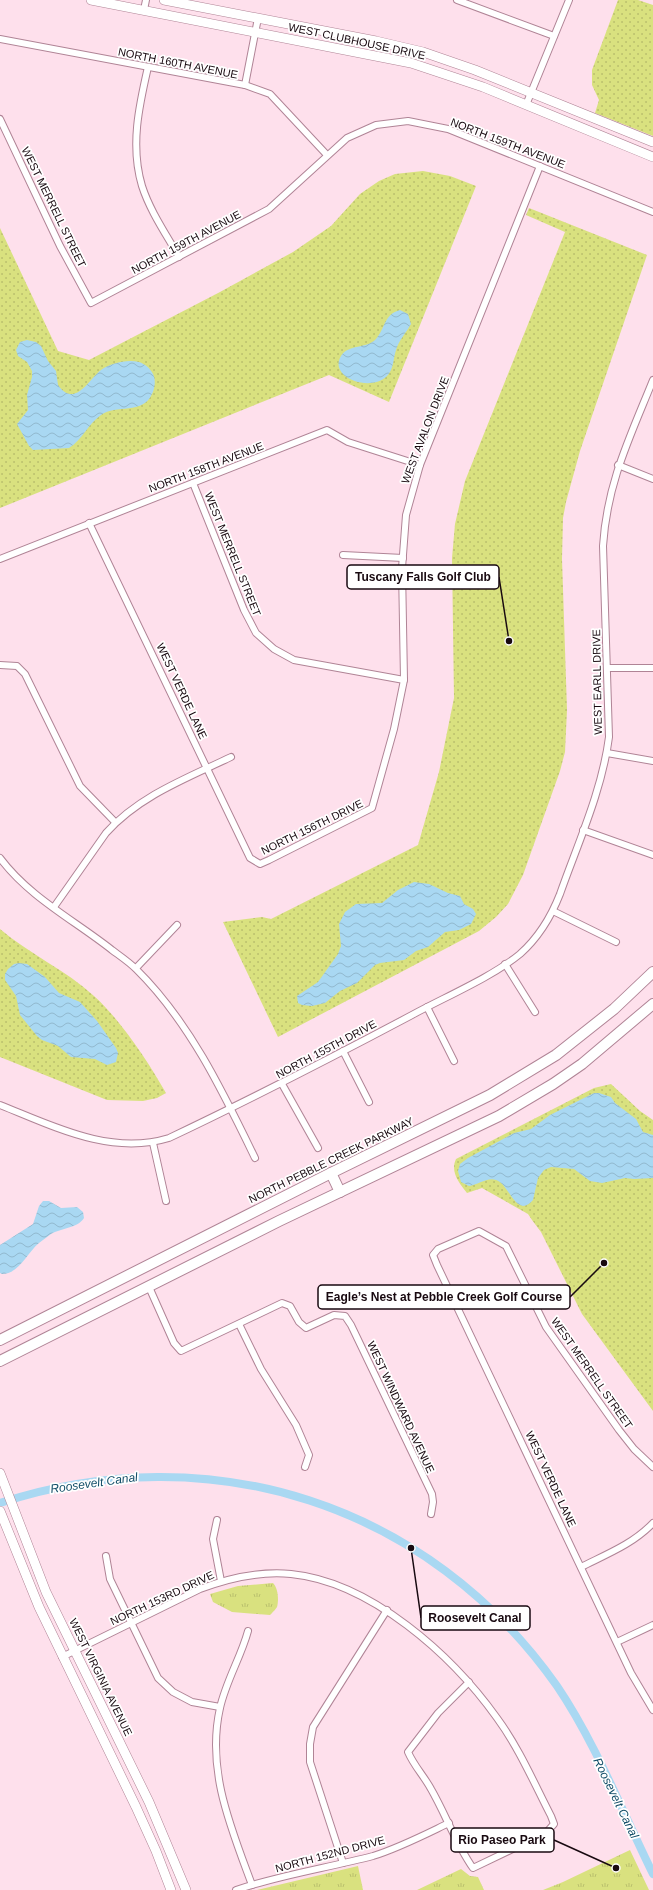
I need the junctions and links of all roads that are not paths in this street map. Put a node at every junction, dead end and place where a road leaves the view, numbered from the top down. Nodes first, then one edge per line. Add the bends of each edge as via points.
1 (91, 0) edge
2 (146, 0) edge
3 (164, 0) edge
4 (457, 0) edge
5 (569, 0) edge
6 (144, 10) junction
7 (258, 18) junction
8 (256, 32) junction
9 (554, 36) junction
10 (0, 39) edge
11 (148, 67) junction
12 (245, 85) junction
13 (531, 92) junction
14 (526, 105) junction
15 (0, 119) edge
16 (653, 142) edge
17 (327, 155) junction
18 (653, 157) edge
19 (540, 166) junction
20 (653, 212) edge
21 (178, 257) junction
22 (91, 303) joint
23 (653, 380) edge
24 (420, 465) junction
25 (618, 465) junction
26 (653, 479) edge
27 (193, 483) junction
28 (89, 523) junction
29 (343, 555) dead end
30 (403, 558) junction
31 (0, 559) edge
32 (0, 665) edge
33 (608, 668) junction
34 (653, 668) edge
35 (404, 680) junction
36 (607, 753) junction
37 (231, 757) dead end
38 (653, 761) edge
39 (207, 768) junction
40 (372, 808) joint
41 (115, 822) junction
42 (583, 830) junction
43 (653, 855) edge
44 (0, 858) edge
45 (260, 864) joint
46 (54, 907) junction
47 (553, 911) junction
48 (177, 925) dead end
49 (616, 942) dead end
50 (505, 964) junction
51 (136, 968) junction
52 (653, 972) edge
53 (653, 1004) edge
54 (427, 1007) junction
55 (535, 1012) dead end
56 (343, 1051) junction
57 (454, 1060) dead end
58 (282, 1084) junction
59 (369, 1102) dead end
60 (0, 1104) edge
61 (231, 1108) junction
62 (153, 1143) junction
63 (318, 1148) dead end
64 (255, 1158) dead end
65 (331, 1173) junction
66 (340, 1192) junction
67 (166, 1201) dead end
68 (480, 1231) joint
69 (140, 1270) junction
70 (149, 1286) junction
71 (239, 1324) junction
72 (0, 1340) edge
73 (0, 1361) edge
74 (305, 1467) dead end
75 (653, 1467) edge
76 (0, 1472) edge
77 (431, 1514) dead end
78 (1, 1515) edge
79 (218, 1520) dead end
80 (653, 1523) edge
81 (106, 1556) dead end
82 (581, 1567) junction
83 (221, 1581) junction
84 (387, 1610) junction
85 (131, 1623) junction
86 (653, 1625) edge
87 (248, 1631) dead end
88 (617, 1642) junction
89 (74, 1651) junction
90 (62, 1657) junction
91 (469, 1682) junction
92 (220, 1707) junction
93 (653, 1710) edge
94 (449, 1823) junction
95 (344, 1863) junction
96 (252, 1885) junction
97 (171, 1890) edge
98 (186, 1890) edge
99 (236, 1890) edge

1 - 6 street, WEST CLUBHOUSE DRIVE
2 - 6 street
3 - 7 street, WEST CLUBHOUSE DRIVE
4 - 9 street
5 - 9 street
6 - 8 street, WEST CLUBHOUSE DRIVE
7 - 8 street
7 - 13 street, WEST CLUBHOUSE DRIVE via 423,52
8 - 12 street
8 - 14 street, WEST CLUBHOUSE DRIVE via 411,63
9 - 13 street
10 - 11 street, NORTH 160TH AVENUE
11 - 12 street, NORTH 160TH AVENUE
11 - 21 street via 138,108 136,156 142,186
12 - 17 street, NORTH 160TH AVENUE via 270,94
13 - 14 street
13 - 16 street, WEST CLUBHOUSE DRIVE
14 - 18 street, WEST CLUBHOUSE DRIVE
15 - 22 street, WEST MERRELL STREET via 60,246
17 - 19 street, NORTH 159TH AVENUE via 347,138 376,125 408,121 448,129
17 - 21 street, NORTH 159TH AVENUE via 269,209
19 - 20 street, NORTH 159TH AVENUE
19 - 24 street, WEST AVALON DRIVE
21 - 22 street, NORTH 159TH AVENUE
23 - 25 street, WEST EARLL DRIVE
24 - 27 street, NORTH 158TH AVENUE via 348,442 327,430
24 - 30 street, WEST AVALON DRIVE via 406,515
25 - 26 street
25 - 33 street, WEST EARLL DRIVE via 608,501 603,546
27 - 28 street, NORTH 158TH AVENUE
27 - 35 street, WEST MERRELL STREET via 256,633 274,649 294,660
28 - 31 street, NORTH 158TH AVENUE
28 - 39 street, WEST VERDE LANE
29 - 30 street
30 - 35 street, WEST AVALON DRIVE
32 - 41 street via 17,666 25,674 80,786
33 - 34 street
33 - 36 street, WEST EARLL DRIVE
35 - 40 street, WEST AVALON DRIVE
36 - 38 street
36 - 42 street, WEST EARLL DRIVE
37 - 39 street
39 - 41 street via 155,794
39 - 45 street, WEST VERDE LANE via 250,858
40 - 45 street, NORTH 156TH DRIVE
41 - 46 street
42 - 43 street
42 - 47 street, WEST EARLL DRIVE
44 - 46 street via 31,892
46 - 51 street
47 - 49 street
47 - 50 street, WEST EARLL DRIVE via 534,939
48 - 51 street
50 - 54 street, NORTH 155TH DRIVE
50 - 55 street
51 - 61 street via 160,996 204,1059
52 - 65 main road, NORTH PEBBLE CREEK PARKWAY via 614,1009 540,1066 472,1104
53 - 66 main road via 582,1064 537,1094 479,1126
54 - 56 street, NORTH 155TH DRIVE
54 - 57 street
56 - 58 street, NORTH 155TH DRIVE
56 - 59 street
58 - 61 street, NORTH 155TH DRIVE
58 - 63 street
60 - 62 street, NORTH 155TH DRIVE via 92,1140 123,1144
61 - 62 street, NORTH 155TH DRIVE
61 - 64 street
62 - 67 street
65 - 66 main road
65 - 69 main road, NORTH PEBBLE CREEK PARKWAY
66 - 70 main road
68 - 75 street, WEST MERRELL STREET via 506,1246 546,1327 619,1430
68 - 82 street, WEST VERDE LANE via 438,1249 433,1255
69 - 70 main road
69 - 72 main road, NORTH PEBBLE CREEK PARKWAY
70 - 71 street via 174,1343 181,1351
70 - 73 main road
71 - 74 street via 261,1369 296,1425 308,1455
71 - 77 street, WEST WINDWARD AVENUE via 279,1304 286,1304 293,1310 299,1322 306,1328 334,1314 348,1318 432,1494
76 - 89 street, WEST VIRGINIA AVENUE via 43,1586
78 - 90 street via 32,1593
79 - 83 street via 213,1539
80 - 82 street via 626,1545
81 - 85 street via 110,1579
82 - 88 street, WEST VERDE LANE
83 - 84 street, NORTH 153RD DRIVE via 249,1574 292,1574 341,1588
83 - 85 street, NORTH 153RD DRIVE
84 - 91 street via 448,1660
84 - 95 street via 323,1710 313,1727 311,1738 310,1762
85 - 89 street, NORTH 153RD DRIVE
85 - 92 street via 165,1687 192,1702
86 - 88 street
87 - 92 street
88 - 93 street, WEST VERDE LANE via 631,1673
89 - 90 street, NORTH 153RD DRIVE
89 - 98 street, WEST VIRGINIA AVENUE via 149,1802
90 - 97 street via 136,1807
91 - 94 street via 438,1713 408,1752
91 - 94 street via 497,1717 513,1743 554,1824 546,1834 473,1868
92 - 96 street via 216,1725 217,1777 224,1808
94 - 95 street, NORTH 152ND DRIVE via 409,1842
95 - 96 street, NORTH 152ND DRIVE
96 - 99 street, NORTH 152ND DRIVE

